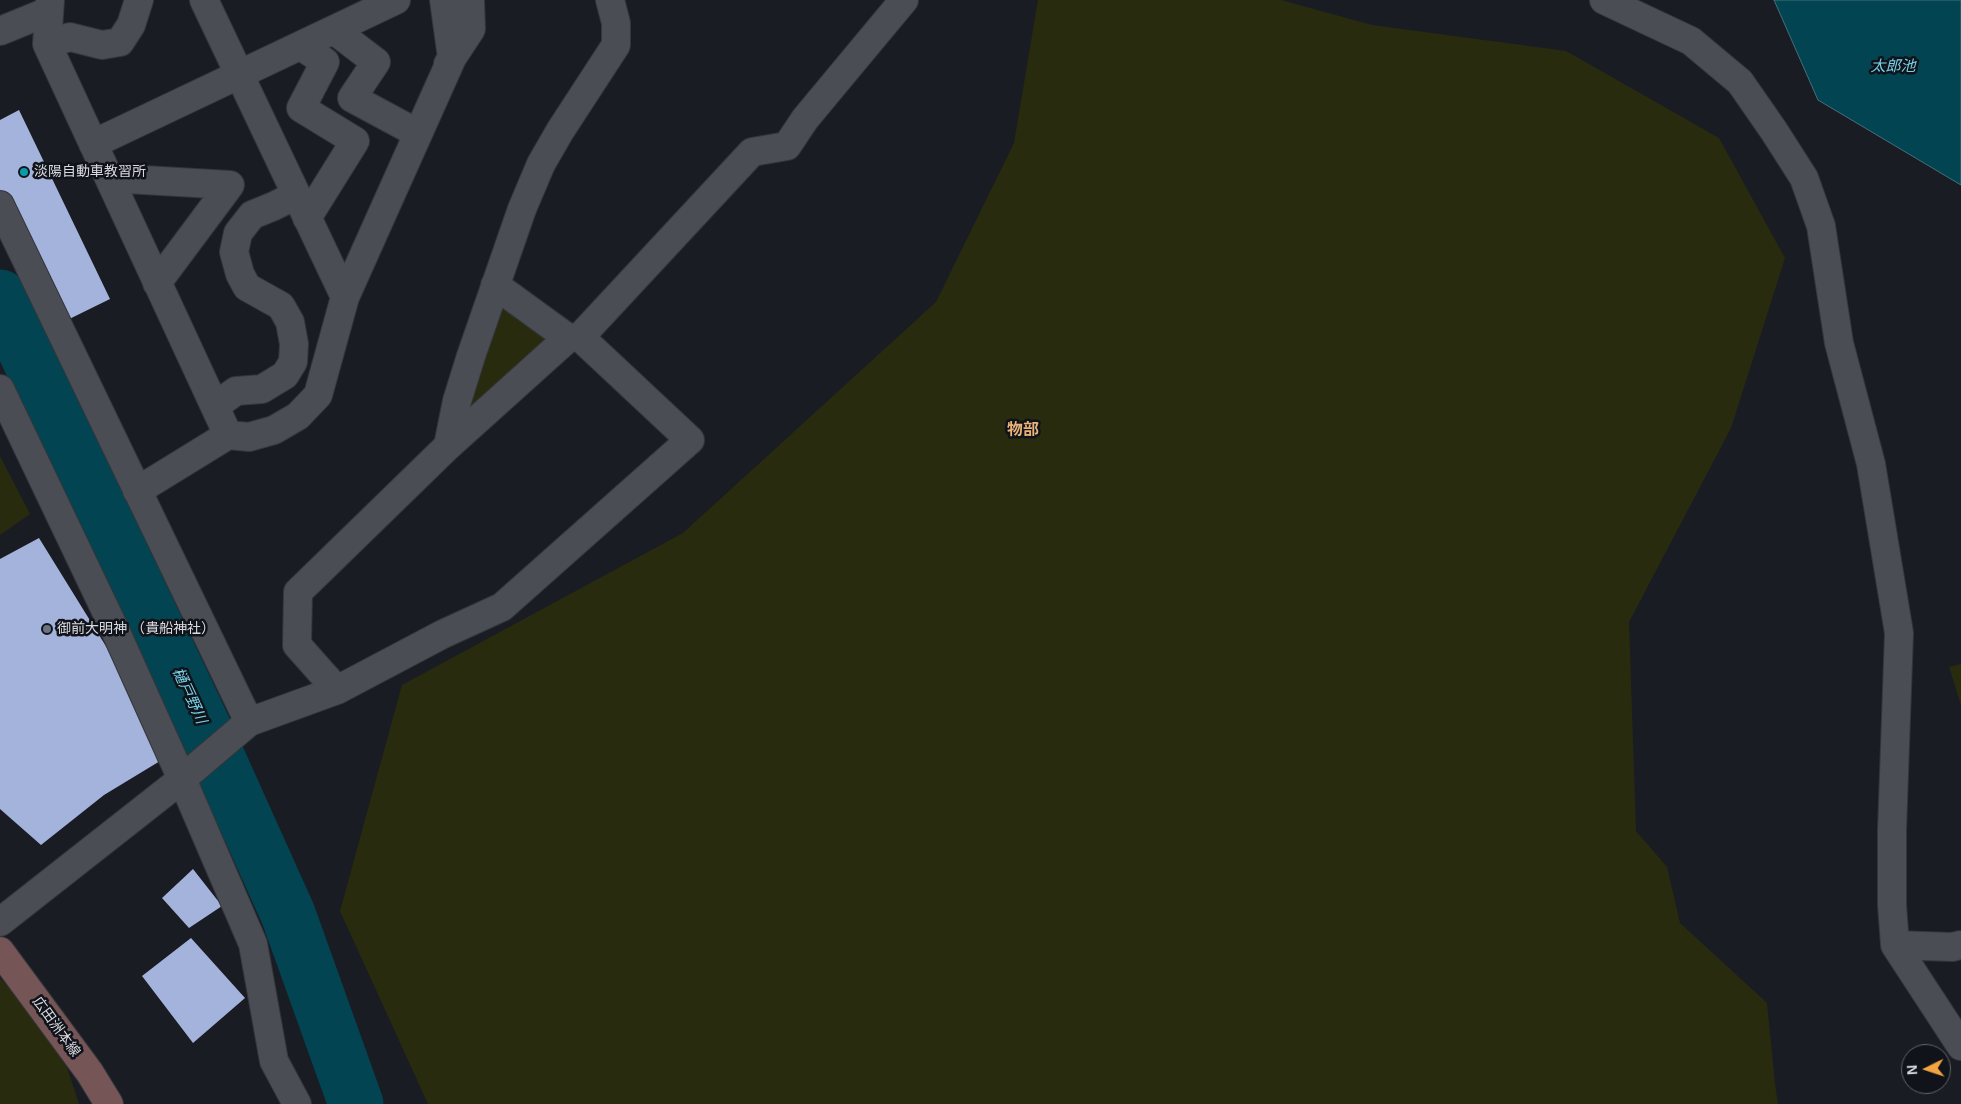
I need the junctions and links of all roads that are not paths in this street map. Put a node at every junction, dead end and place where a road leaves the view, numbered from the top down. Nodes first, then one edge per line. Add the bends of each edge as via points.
1 (138, 0) edge
2 (190, 0) edge
3 (194, 0) edge
4 (204, 0) edge
5 (396, 0) edge
6 (444, 0) edge
7 (470, 0) edge
8 (610, 0) edge
9 (904, 0) edge
10 (1604, 0) edge
11 (50, 5) edge
12 (334, 30) junction
13 (0, 31) edge
14 (47, 44) junction
15 (300, 46) junction
16 (448, 64) junction
17 (239, 75) junction
18 (418, 133) junction
19 (93, 144) junction
20 (108, 178) junction
21 (0, 205) edge
22 (302, 206) junction
23 (157, 283) junction
24 (496, 284) junction
25 (345, 297) junction
26 (574, 338) junction
27 (0, 389) edge
28 (215, 406) junction
29 (228, 435) junction
30 (448, 446) junction
31 (136, 490) junction
32 (337, 690) junction
33 (249, 722) junction
34 (182, 779) junction
35 (0, 922) edge
36 (1896, 944) junction
37 (1961, 945) edge
38 (0, 950) edge
39 (1961, 1046) edge
40 (109, 1104) edge
41 (296, 1104) edge

1 - 14 street via 120,42 102,45 70,37
2 - 3 street
4 - 17 street
5 - 12 street
6 - 16 street via 452,58
7 - 16 street via 471,29
8 - 24 street via 616,23 616,45 541,164
9 - 26 street via 805,119 787,146 752,152
10 - 36 street via 1691,41 1740,82 1804,178 1821,226 1839,343 1871,464 1899,632 1892,840
11 - 13 street
11 - 14 street
12 - 15 street
12 - 18 street via 376,62 352,98
14 - 19 street
15 - 17 street
15 - 22 street via 325,62 301,108 355,142
16 - 18 street
17 - 19 street
17 - 22 street
18 - 25 street
19 - 20 street
20 - 23 street
20 - 23 street via 230,184
21 - 31 street
22 - 25 street
22 - 28 street via 274,206 252,215 238,233 234,252 247,287 282,306 290,322 293,362 285,375 262,389 236,391
23 - 28 street
24 - 26 street
24 - 30 street via 457,401
25 - 29 street via 318,395 298,416 274,430 249,437
26 - 30 street
26 - 32 street via 690,440 502,607
27 - 34 street via 94,584
28 - 29 street
29 - 31 street
30 - 32 street via 298,592 297,645
31 - 33 street
32 - 33 street
33 - 34 street
34 - 35 street
34 - 41 street via 252,944 274,1061
36 - 37 street
36 - 39 street
38 - 40 main road, 広田洲本線

